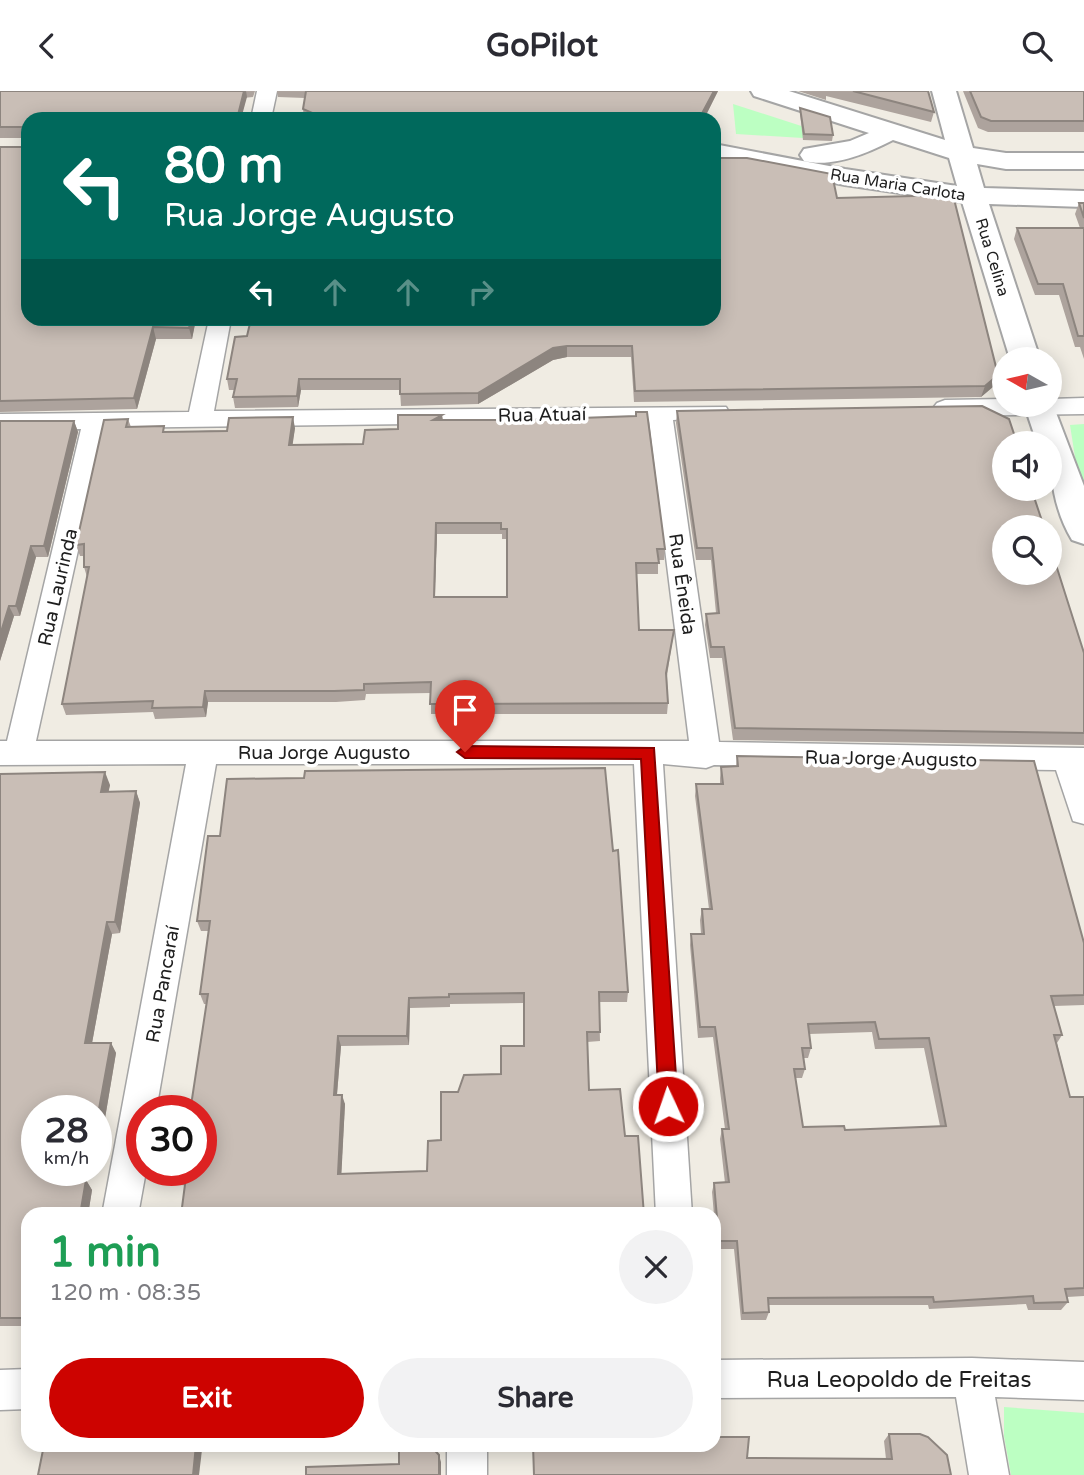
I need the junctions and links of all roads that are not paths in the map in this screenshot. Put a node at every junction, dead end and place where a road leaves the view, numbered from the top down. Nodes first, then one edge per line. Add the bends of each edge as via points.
1 (267, 91) edge
2 (763, 91) edge
3 (944, 91) edge
4 (262, 112) edge
5 (956, 128) junction
6 (892, 131) junction
7 (1084, 146) edge
8 (721, 151) edge
9 (721, 152) edge
10 (813, 155) junction
11 (1084, 161) edge
12 (1009, 168) junction
13 (968, 175) junction
14 (1084, 176) edge
15 (1084, 199) edge
16 (219, 326) edge
17 (1021, 347) edge
18 (1062, 406) edge
19 (1084, 406) edge
20 (992, 407) edge
21 (917, 408) edge
22 (741, 411) edge
23 (660, 412) junction
24 (1044, 417) edge
25 (200, 419) junction
26 (96, 421) junction
27 (0, 422) edge
28 (1084, 532) edge
29 (9, 753) edge
30 (203, 753) junction
31 (648, 753) junction
32 (706, 756) junction
33 (1076, 759) edge
34 (1084, 812) edge
35 (121, 1207) edge
36 (674, 1207) edge
37 (972, 1377) junction
38 (721, 1378) edge
39 (1084, 1381) edge
40 (0, 1389) edge
41 (21, 1389) edge
42 (467, 1452) edge
43 (467, 1475) edge
44 (989, 1475) edge

1 - 4 street
2 - 6 street
3 - 5 street, Rua Celina
5 - 7 street via 965,136 998,144
5 - 13 street, Rua Celina
6 - 10 street via 857,148
6 - 13 street
8 - 10 street, Rua Maria Carlota
9 - 13 street, Rua Maria Carlota via 845,177
10 - 13 street, Rua Maria Carlota
11 - 12 street
12 - 13 street, Rua Maria Carlota
12 - 14 street
13 - 15 street, Rua Maria Carlota
13 - 17 street, Rua Celina
16 - 25 street
18 - 19 street
20 - 21 street
22 - 23 street, Rua Atuaí
23 - 25 street, Rua Atuaí
23 - 32 street, Rua Êneida
24 - 28 street
25 - 26 street, Rua Atuaí
26 - 27 street, Rua Atuaí
26 - 29 street, Rua Laurinda
29 - 30 street, Rua Jorge Augusto
30 - 31 street, Rua Jorge Augusto
30 - 35 street, Rua Pancaraí
31 - 32 street, Rua Jorge Augusto
31 - 36 street
32 - 33 street, Rua Jorge Augusto
33 - 34 street
37 - 38 street, Rua Leopoldo de Freitas
37 - 39 street, Rua Leopoldo de Freitas
37 - 44 street
40 - 41 street
42 - 43 street

